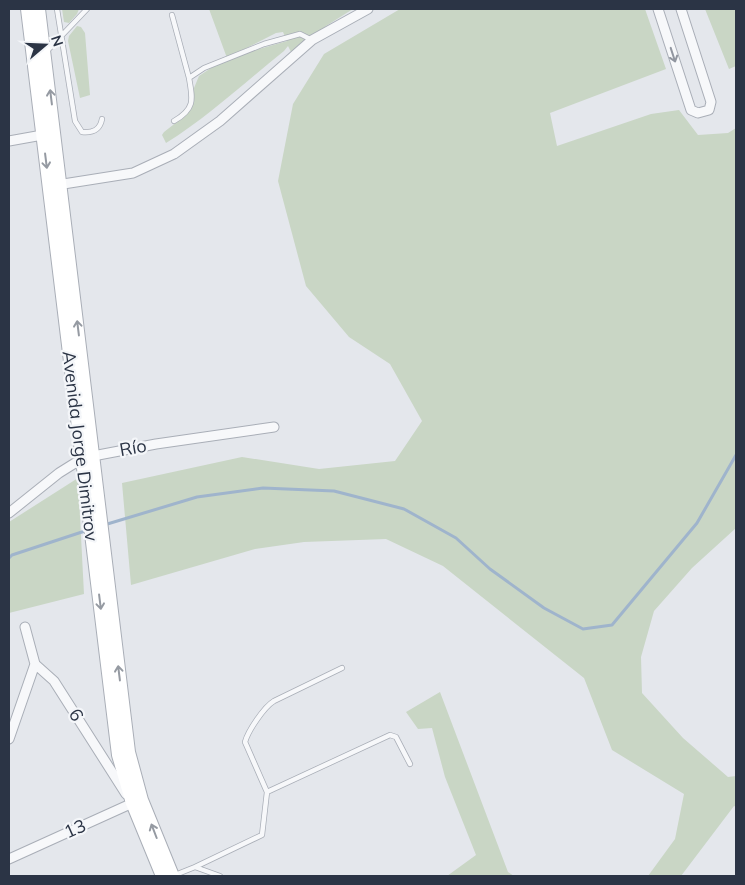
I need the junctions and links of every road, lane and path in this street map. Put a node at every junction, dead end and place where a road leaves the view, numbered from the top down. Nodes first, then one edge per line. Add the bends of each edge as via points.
1 (27, 9) edge
2 (39, 9) edge
3 (57, 9) edge
4 (88, 9) edge
5 (368, 9) edge
6 (658, 9) edge
7 (680, 9) edge
8 (172, 15) dead end
9 (62, 35) junction
10 (312, 40) junction
11 (45, 53) junction
12 (34, 65) junction
13 (190, 78) junction
14 (102, 119) dead end
15 (174, 121) dead end
16 (49, 133) junction
17 (9, 141) edge
18 (55, 186) junction
19 (274, 427) dead end
20 (87, 458) junction
21 (9, 513) edge
22 (24, 627) dead end
23 (35, 664) junction
24 (342, 668) dead end
25 (10, 735) edge
26 (410, 764) dead end
27 (267, 792) junction
28 (137, 801) junction
29 (9, 859) edge
30 (195, 867) junction
31 (162, 876) edge
32 (173, 876) edge
33 (220, 876) edge

1 - 12 main road, Avenida Jorge Dimitrov
2 - 11 main road, Avenida Jorge Dimitrov
3 - 9 lane
4 - 9 lane
5 - 10 street
6 -> 7 street via 691,110 698,113 709,110 711,102
8 - 13 lane
9 - 11 lane
9 - 14 lane via 75,121 82,132 90,132 98,129
10 - 13 lane via 300,34 264,44 204,68
10 - 18 street via 220,121 174,154 133,173
11 - 12 lane
16 -> 11 main road, Avenida Jorge Dimitrov
12 - 16 main road, Avenida Jorge Dimitrov
13 - 15 lane via 193,100 184,116
16 - 17 street
16 - 18 main road, Avenida Jorge Dimitrov
18 - 20 main road, Avenida Jorge Dimitrov
19 - 20 street, Río via 156,444
20 - 21 street, Río via 59,473
20 - 28 main road, Avenida Jorge Dimitrov via 118,755
22 - 23 street
23 - 25 street
23 - 28 street, 6 via 54,681
24 - 27 lane via 270,703 247,735 247,750
26 - 27 lane via 396,737 390,735
27 - 30 lane via 262,835
28 - 29 street, 13
28 - 31 main road, Avenida Jorge Dimitrov
32 -> 28 main road, Avenida Jorge Dimitrov
30 - 32 lane
30 - 33 lane

